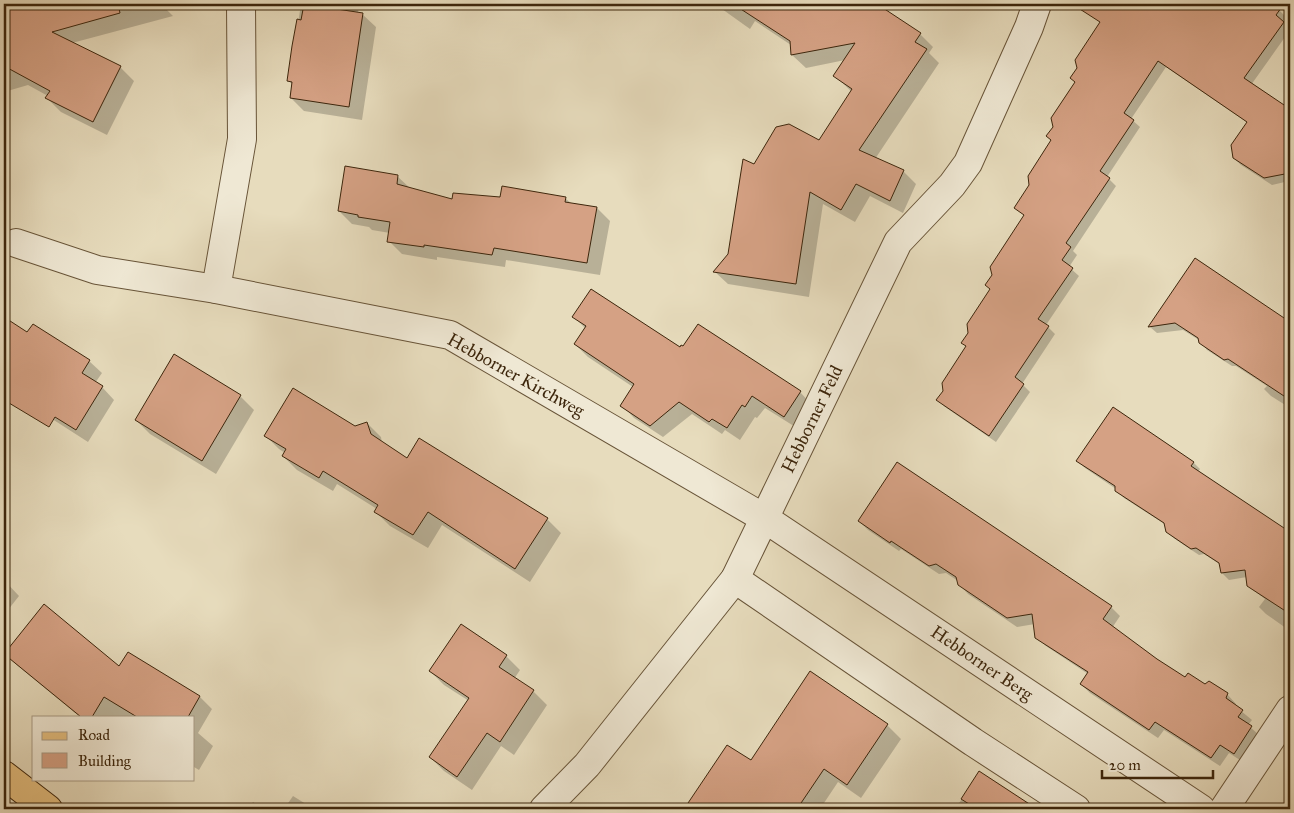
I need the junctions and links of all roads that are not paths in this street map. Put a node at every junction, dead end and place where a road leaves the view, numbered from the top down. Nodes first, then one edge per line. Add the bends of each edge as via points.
1 (241, 4) edge
2 (1037, 4) edge
3 (16, 243) dead end
4 (216, 289) junction
5 (764, 518) junction
6 (735, 579) junction
7 (1290, 710) edge
8 (4, 775) edge
9 (48, 809) edge
10 (544, 809) edge
11 (1076, 809) edge
12 (1201, 809) edge
13 (1224, 809) edge

1 - 4 street via 242,139
2 - 5 street, Hebborner Feld via 968,163 952,186 898,242
3 - 4 street, Hebborner Kirchweg via 97,270
4 - 5 street, Hebborner Kirchweg via 450,335
5 - 6 street, Hebborner Feld
5 - 12 street, Hebborner Berg
6 - 10 street, Hebborner Feld via 587,765
6 - 11 street
7 - 13 street
8 - 9 main road

